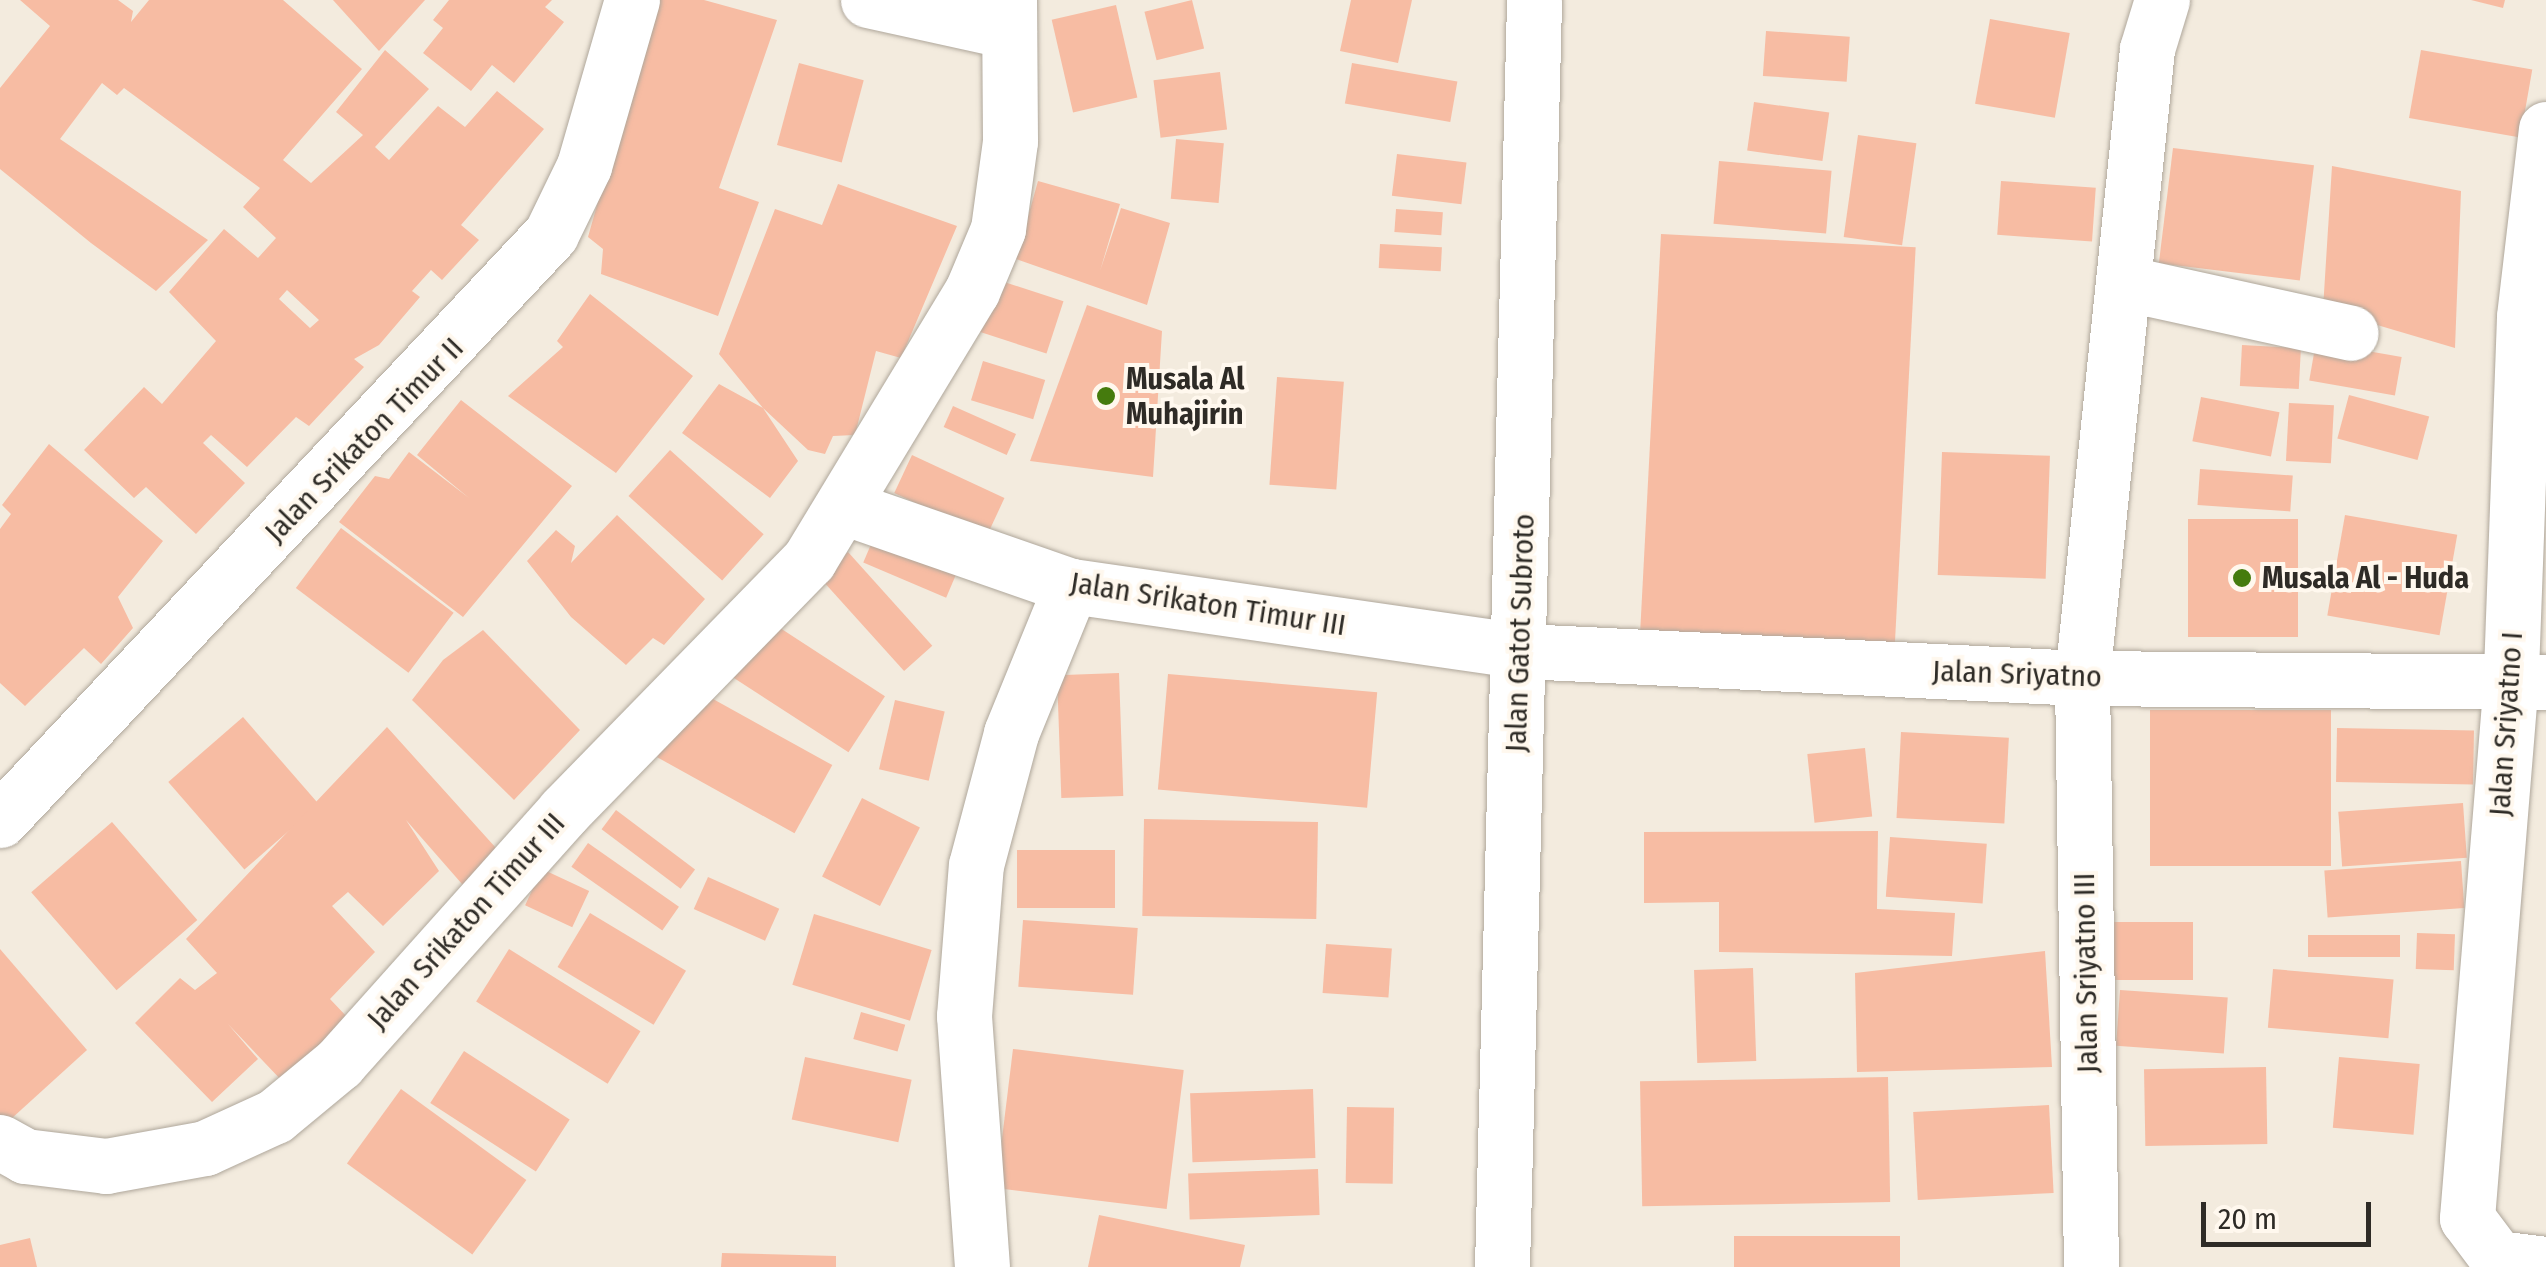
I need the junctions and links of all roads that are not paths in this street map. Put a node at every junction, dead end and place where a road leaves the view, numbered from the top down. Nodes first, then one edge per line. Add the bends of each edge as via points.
1 (632, 0) edge
2 (868, 0) edge
3 (1534, 0) edge
4 (2162, 0) edge
5 (1009, 15) edge
6 (2546, 130) edge
7 (2124, 283) junction
8 (2351, 334) dead end
9 (844, 507) junction
10 (1072, 586) junction
11 (1523, 650) junction
12 (2082, 678) junction
13 (2528, 680) edge
14 (0, 820) edge
15 (0, 1142) edge
16 (2546, 1264) edge
17 (982, 1267) edge
18 (1502, 1267) edge
19 (2091, 1267) edge

1 - 14 street, Jalan Srikaton Timur II via 584,166 551,234
2 - 5 street
3 - 11 street, Jalan Gatot Subroto
4 - 7 street via 2147,49
5 - 9 street, Jalan Srikaton Timur III via 998,228 972,291
6 - 13 street, Jalan Sriyatno I via 2524,317
7 - 8 street
7 - 12 street
9 - 10 street, Jalan Srikaton Timur III
9 - 15 street, Jalan Srikaton Timur III via 809,560 564,812 339,1063 275,1116 205,1148 106,1166 25,1156
10 - 11 street, Jalan Srikaton Timur III
10 - 17 street via 1011,733 976,865 964,1016
11 - 12 street, Jalan Sriyatno
11 - 18 street, Jalan Gatot Subroto via 1505,958
12 - 13 street, Jalan Sriyatno
12 - 19 street, Jalan Sriyatno III
13 - 16 street, Jalan Sriyatno I via 2467,1218 2498,1258

